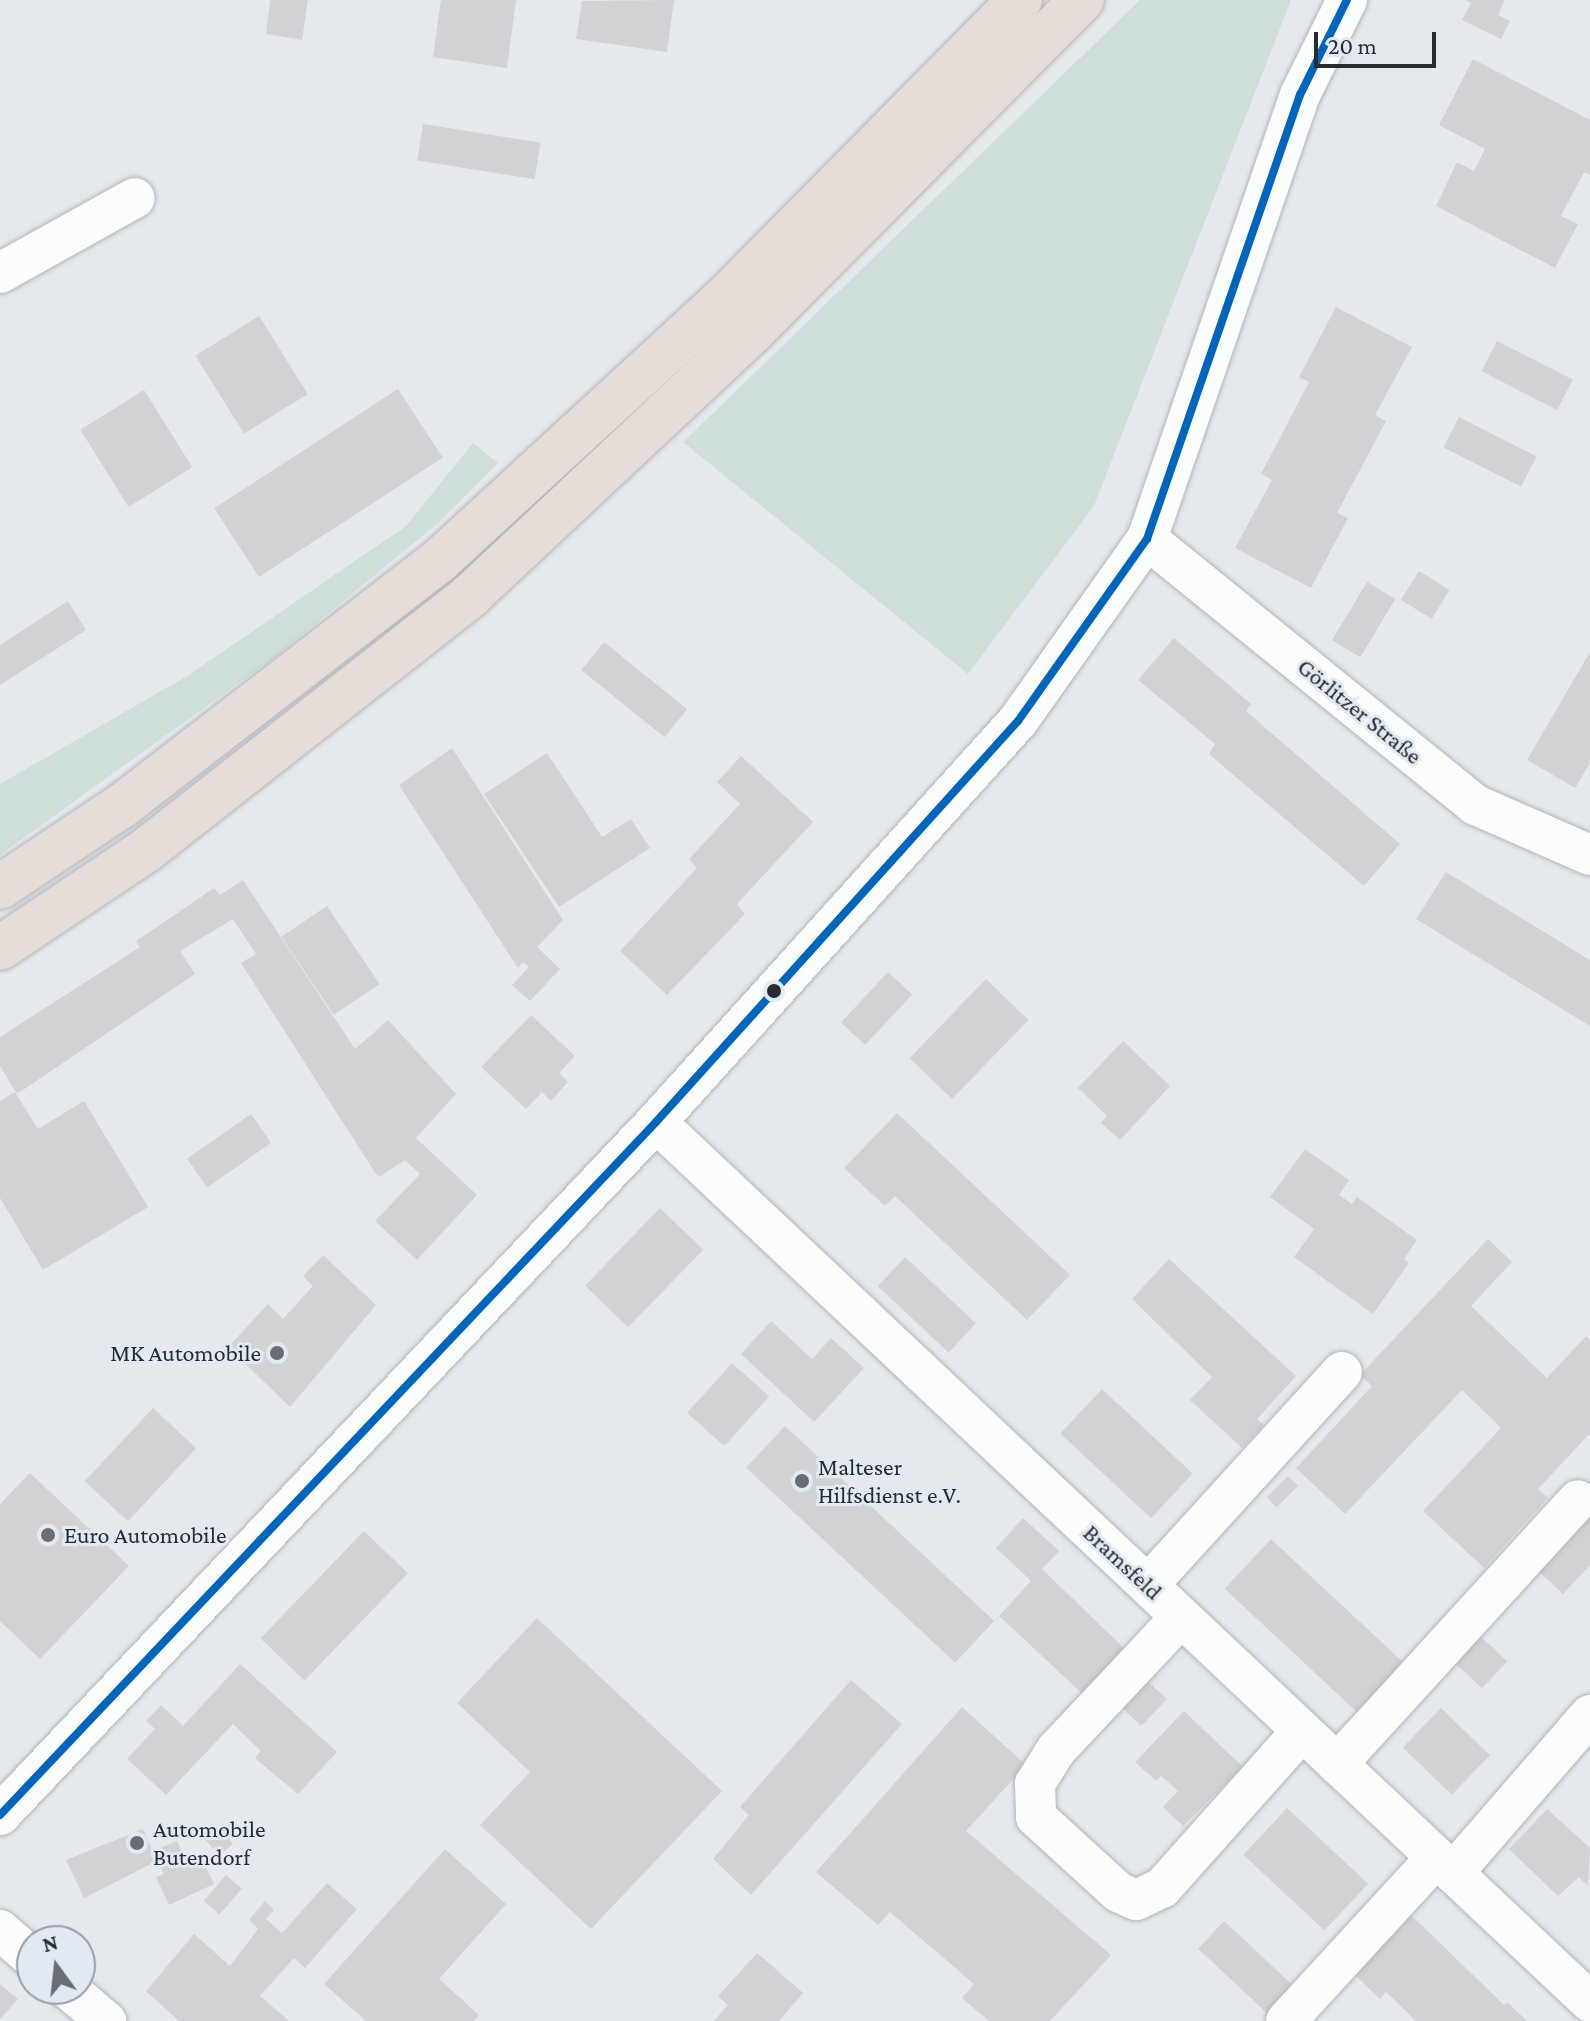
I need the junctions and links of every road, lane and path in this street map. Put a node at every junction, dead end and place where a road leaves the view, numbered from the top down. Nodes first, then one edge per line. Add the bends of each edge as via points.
1 (1020, 0) edge
2 (1082, 0) edge
3 (1347, 0) edge
4 (135, 198) dead end
5 (0, 273) edge
6 (1147, 539) junction
7 (1590, 855) edge
8 (0, 887) edge
9 (0, 948) edge
10 (656, 1122) junction
11 (1342, 1372) dead end
12 (1578, 1500) dead end
13 (1148, 1585) junction
14 (1181, 1617) junction
15 (1590, 1715) edge
16 (1302, 1731) junction
17 (1337, 1764) junction
18 (0, 1815) edge
19 (1445, 1865) junction
20 (0, 1930) edge
21 (16, 1944) edge
22 (1590, 2002) edge
23 (87, 2005) edge
24 (106, 2021) edge
25 (1286, 2021) edge

1 - 8 highway via 722,301 440,560 123,805
2 - 9 highway via 753,331 471,595 145,851
3 - 6 street via 1300,95
4 - 5 street
6 - 7 street, Görlitzer Straße via 1476,805
6 - 10 street via 1018,721
10 - 13 street, Bramsfeld
10 - 18 street
11 - 13 street
12 - 17 street
13 - 14 street, Bramsfeld
14 - 16 street, Bramsfeld
14 - 16 street via 1056,1750 1035,1783 1036,1817 1118,1892 1136,1900 1162,1888
15 - 19 street
16 - 17 street, Bramsfeld
17 - 19 street, Bramsfeld
19 - 22 street, Bramsfeld
19 - 25 street
20 - 21 street
23 - 24 street

